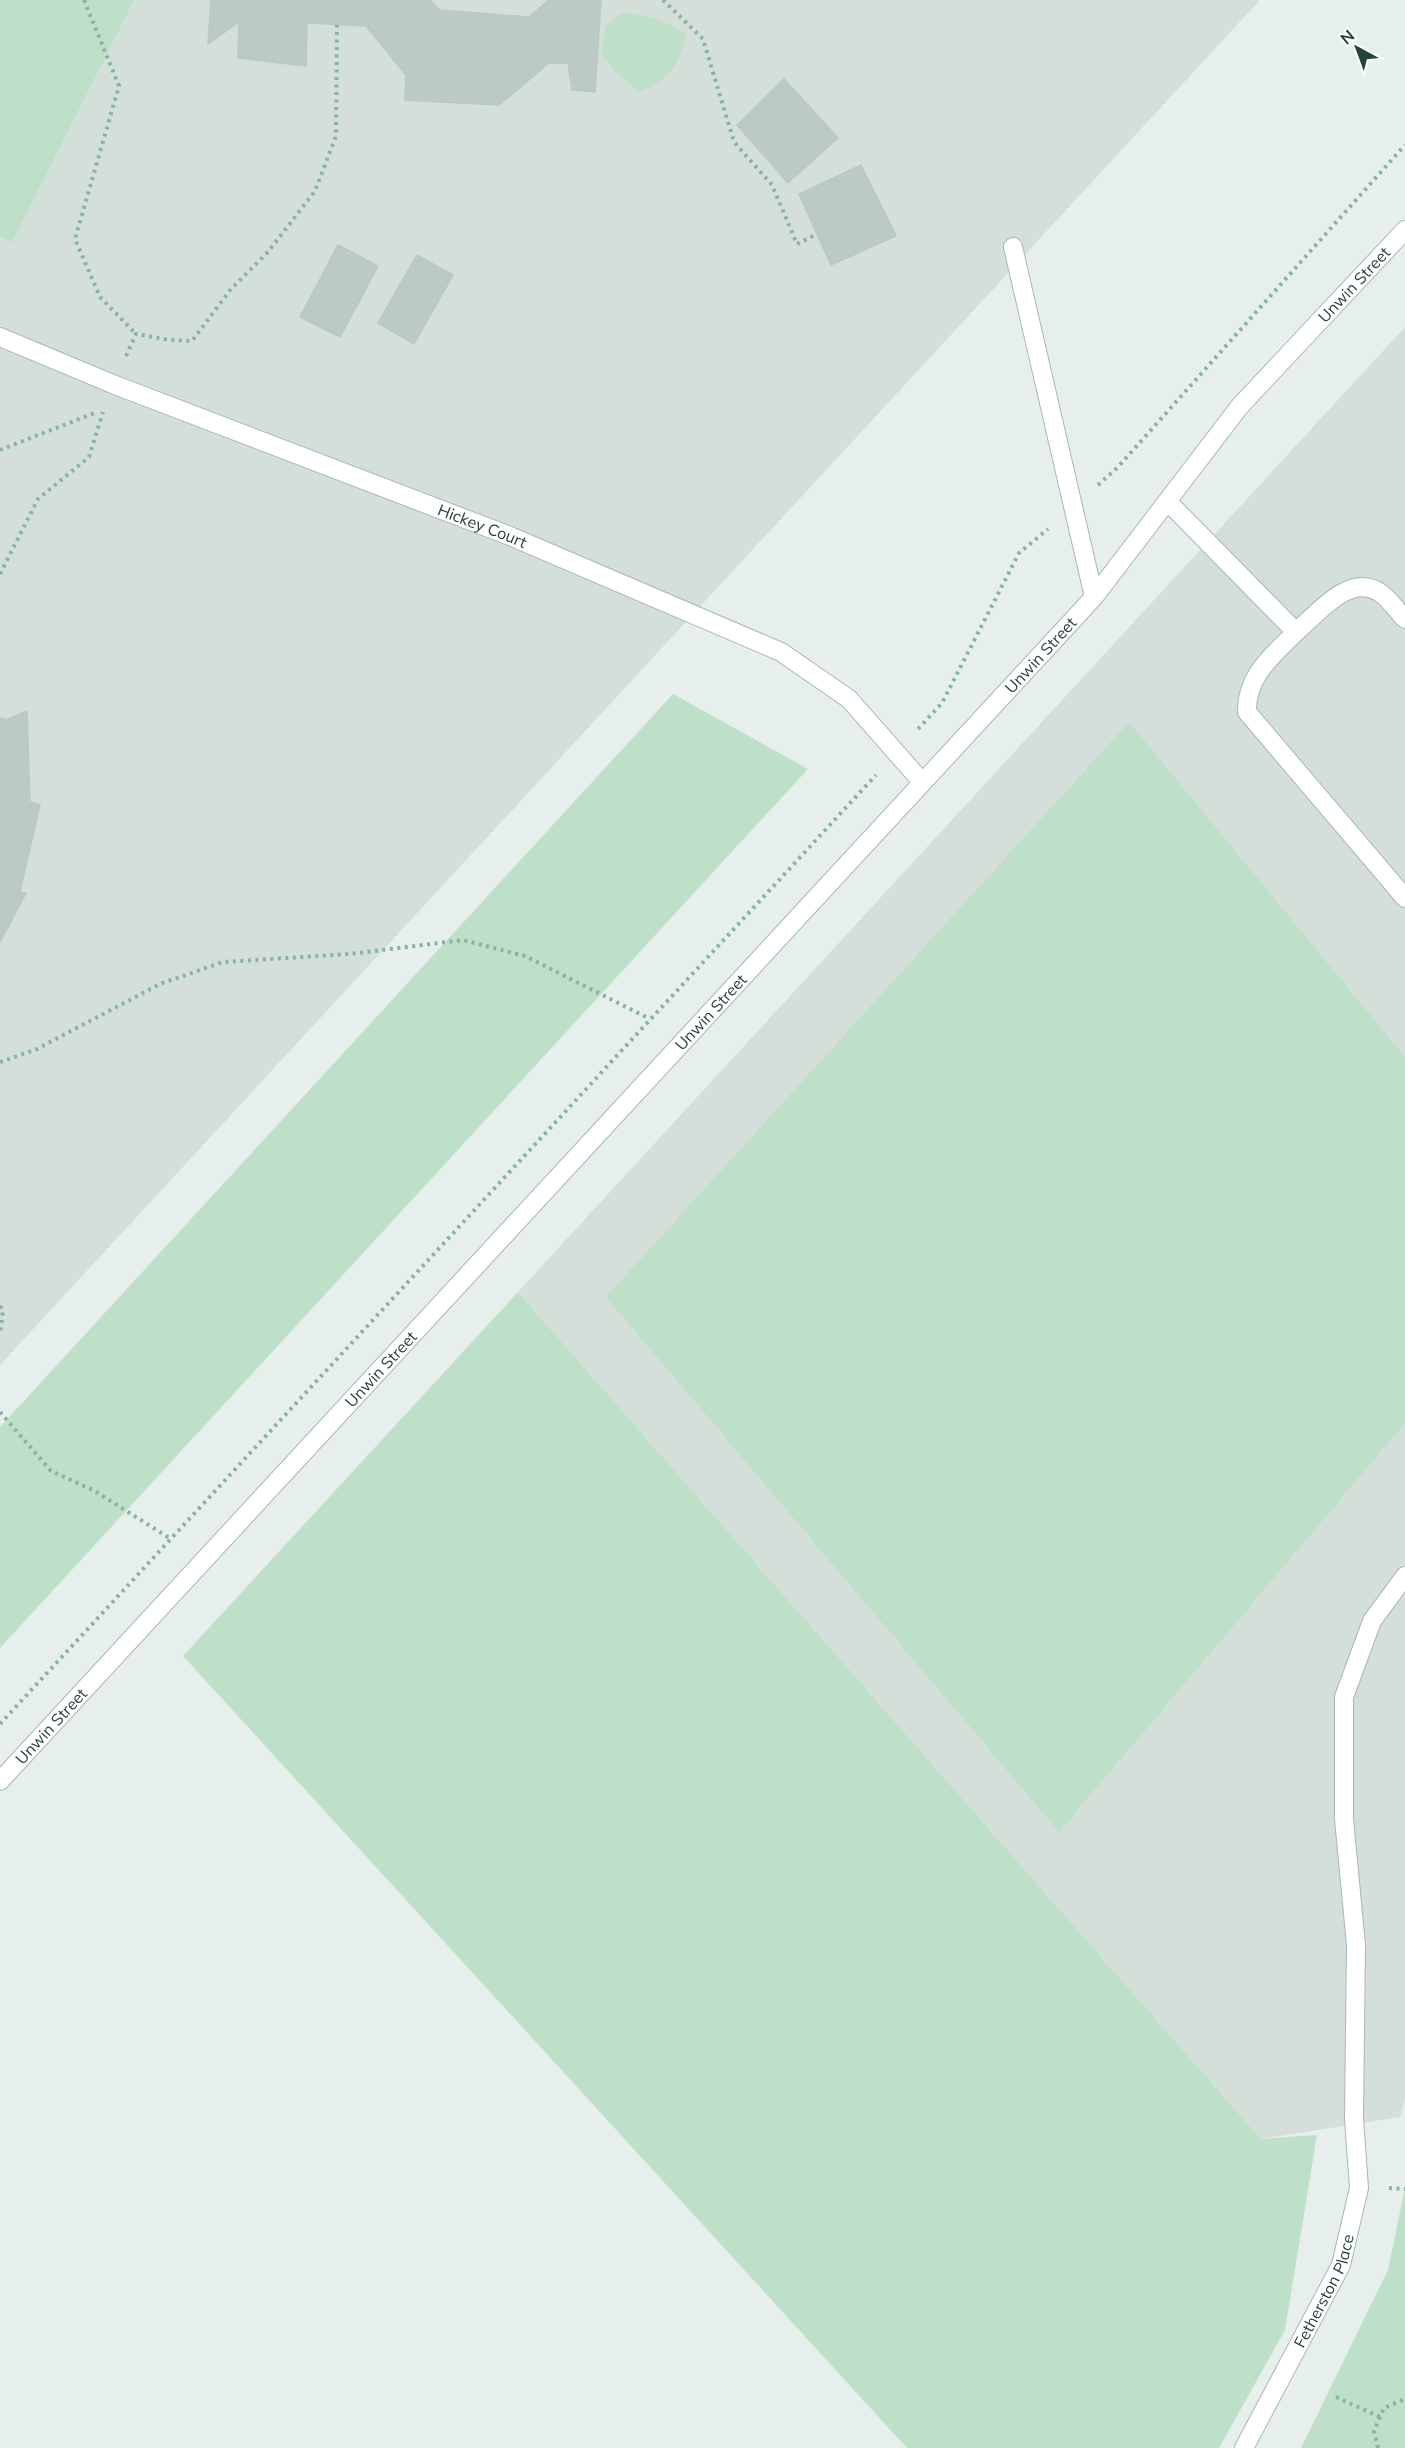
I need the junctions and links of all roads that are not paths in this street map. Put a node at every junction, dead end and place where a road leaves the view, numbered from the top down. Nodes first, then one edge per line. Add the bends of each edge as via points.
1 (1405, 230) edge
2 (1013, 247) dead end
3 (0, 337) edge
4 (1168, 502) junction
5 (1094, 597) junction
6 (1405, 619) edge
7 (1296, 632) junction
8 (922, 782) junction
9 (1405, 898) edge
10 (1405, 1576) edge
11 (0, 1781) edge
12 (1244, 2448) edge

1 - 4 street, Unwin Street via 1240,406
2 - 5 street
3 - 8 street, Hickey Court via 510,536 781,652 849,699
4 - 5 street, Unwin Street
4 - 7 street
5 - 8 street, Unwin Street
6 - 7 street via 1382,593 1369,586 1358,587 1344,592
7 - 9 street via 1259,669 1247,698 1247,712
8 - 11 street, Unwin Street
10 - 12 street, Fetherston Place via 1372,1621 1344,1697 1344,1819 1356,1945 1354,2119 1359,2188 1341,2265

